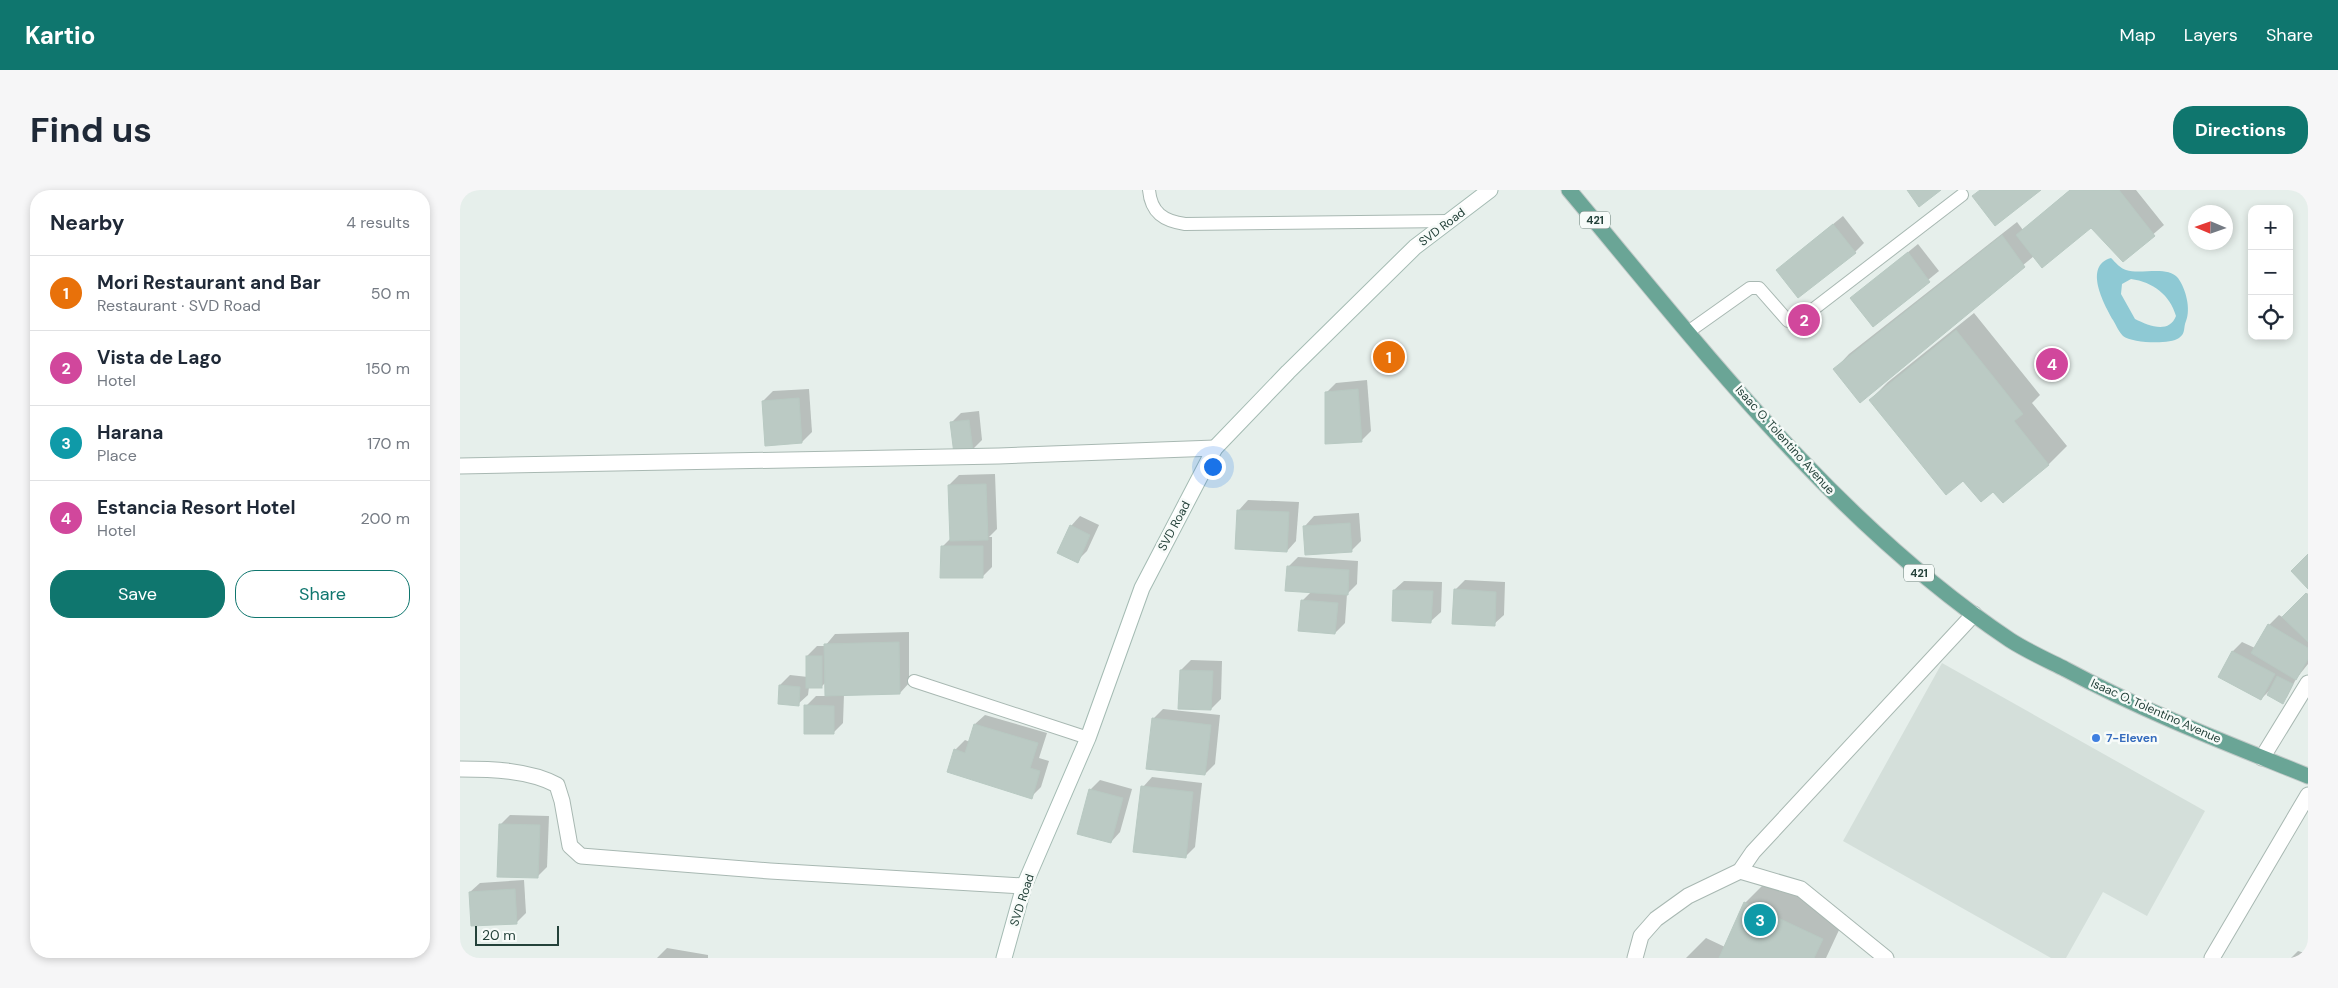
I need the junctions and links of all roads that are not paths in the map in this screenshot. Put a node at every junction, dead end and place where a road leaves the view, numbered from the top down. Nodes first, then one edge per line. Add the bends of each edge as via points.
1 (1149, 190) edge
2 (1490, 190) edge
3 (1569, 190) edge
4 (1962, 195) dead end
5 (1449, 221) junction
6 (1688, 332) junction
7 (1215, 448) junction
8 (460, 466) edge
9 (1974, 614) junction
10 (914, 681) dead end
11 (2308, 682) edge
12 (1088, 738) junction
13 (2262, 758) junction
14 (460, 769) edge
15 (2308, 776) edge
16 (2308, 795) edge
17 (1740, 871) junction
18 (1024, 886) junction
19 (1004, 958) edge
20 (1636, 958) edge
21 (1886, 958) edge
22 (2212, 958) edge

1 - 5 lane via 1150,200 1158,212 1168,221 1185,224
2 - 5 street, SVD Road
3 - 6 main road, Isaac O. Tolentino Avenue / 421
4 - 6 lane via 1798,321 1788,321 1759,288 1750,288
5 - 7 street, SVD Road via 1415,247
6 - 9 main road, Isaac O. Tolentino Avenue / 421 via 1818,480 1922,576
7 - 8 street via 999,456
7 - 12 street, SVD Road via 1142,588
9 - 13 main road, Isaac O. Tolentino Avenue / 421 via 2012,641 2113,695
9 - 17 street via 1753,852
10 - 12 lane
11 - 13 street
12 - 18 street, SVD Road
13 - 15 main road, Isaac O. Tolentino Avenue / 421
14 - 18 street via 541,776 557,785 570,846 581,856
16 - 22 street
17 - 20 street via 1688,896 1656,919 1641,936
17 - 21 street via 1801,889
18 - 19 street, SVD Road

